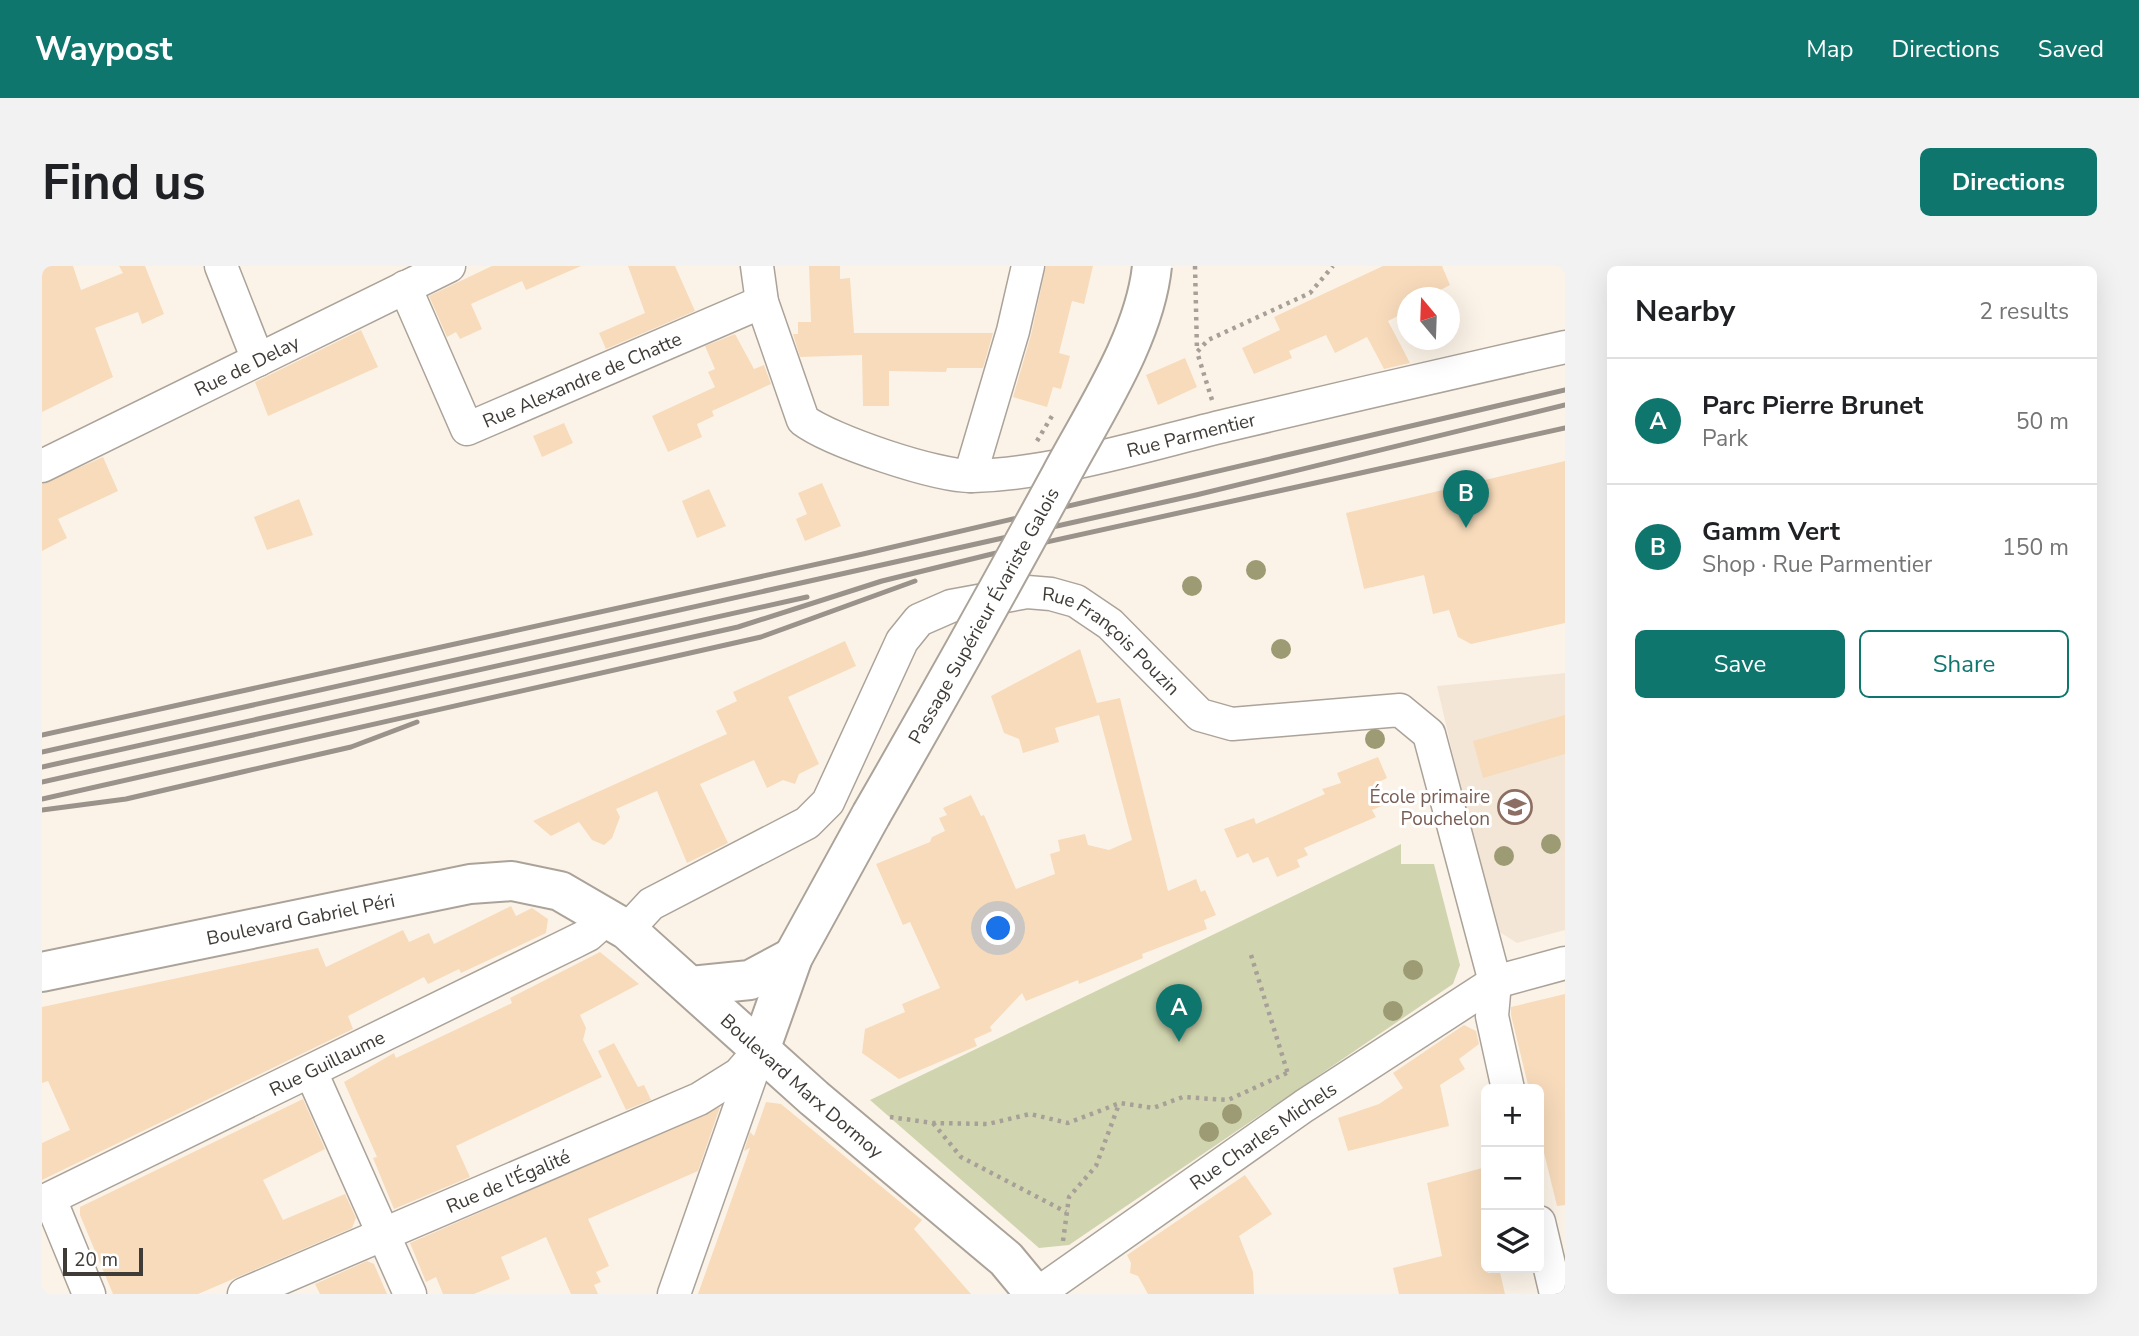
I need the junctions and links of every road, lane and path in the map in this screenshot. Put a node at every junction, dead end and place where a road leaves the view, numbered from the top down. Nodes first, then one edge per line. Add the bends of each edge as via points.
1 (221, 266) edge
2 (449, 266) edge
3 (757, 266) edge
4 (1028, 266) edge
5 (1152, 266) edge
6 (1195, 266) edge
7 (1333, 266) edge
8 (405, 288) junction
9 (762, 302) junction
10 (1565, 347) edge
11 (1197, 352) junction
12 (258, 360) junction
13 (1224, 426) junction
14 (42, 466) edge
15 (970, 476) junction
16 (560, 891) joint
17 (617, 924) junction
18 (1251, 955) dead end
19 (793, 957) junction
20 (1565, 963) edge
21 (42, 972) edge
22 (1495, 982) junction
23 (691, 986) junction
24 (760, 1049) junction
25 (311, 1072) junction
26 (1287, 1073) junction
27 (1507, 1084) edge
28 (1120, 1103) junction
29 (1304, 1107) junction
30 (900, 1119) dead end
31 (933, 1123) junction
32 (46, 1200) edge
33 (1066, 1212) junction
34 (383, 1235) junction
35 (1544, 1243) edge
36 (1069, 1273) junction
37 (89, 1294) edge
38 (244, 1294) edge
39 (410, 1294) edge
40 (674, 1294) edge
41 (1036, 1294) edge
42 (1556, 1294) edge

1 - 12 street
2 - 8 street, Rue de Delay
3 - 9 street
4 - 15 street
5 - 19 main road, Passage Supérieur Évariste Galois, bridge via 1141,313 1116,371
6 - 11 path
7 - 11 path via 1310,293 1208,340
8 - 9 street, Rue Alexandre de Chatte via 467,429
8 - 12 street, Rue de Delay
9 - 15 street, Rue Parmentier via 803,420 818,432 915,464
10 - 13 street, Rue Parmentier
11 - 13 path
12 - 14 street, Rue de Delay
13 - 15 street, Rue Parmentier via 1019,472
16 - 17 main road, Boulevard Marx Dormoy
16 - 21 main road, Boulevard Gabriel Péri via 512,881 470,884
17 - 22 street, Rue François Pouzin via 807,823 828,802 902,641 919,620 951,606 1027,592 1076,601 1110,624 1200,715 1231,724 1400,710 1420,726 1429,734
17 - 23 main road, Boulevard Marx Dormoy
17 - 25 street, Rue Guillaume via 588,934
18 - 26 path
19 - 23 main road via 750,980
19 - 24 main road, Passage Supérieur Évariste Galois
20 - 22 street, Rue Charles Michels
22 - 27 street, Rue François Pouzin via 1492,1016
22 - 29 street, Rue Charles Michels
23 - 24 main road, Boulevard Marx Dormoy
24 - 34 street, Rue de l'Égalité via 739,1074 699,1099
24 - 40 street
24 - 41 main road, Boulevard Marx Dormoy via 1006,1259
25 - 32 street, Rue Guillaume
25 - 34 street
26 - 28 path via 1228,1100 1183,1097 1153,1108
26 - 29 path
28 - 31 path via 1068,1123 1030,1114 988,1124
28 - 33 path via 1096,1166 1069,1198
29 - 36 street, Rue Charles Michels
30 - 31 path
31 - 33 path via 961,1157
32 - 37 street
33 - 36 path via 1062,1233
34 - 38 street, Rue de l'Égalité
34 - 39 street
35 - 42 street
36 - 41 street, Rue Charles Michels

